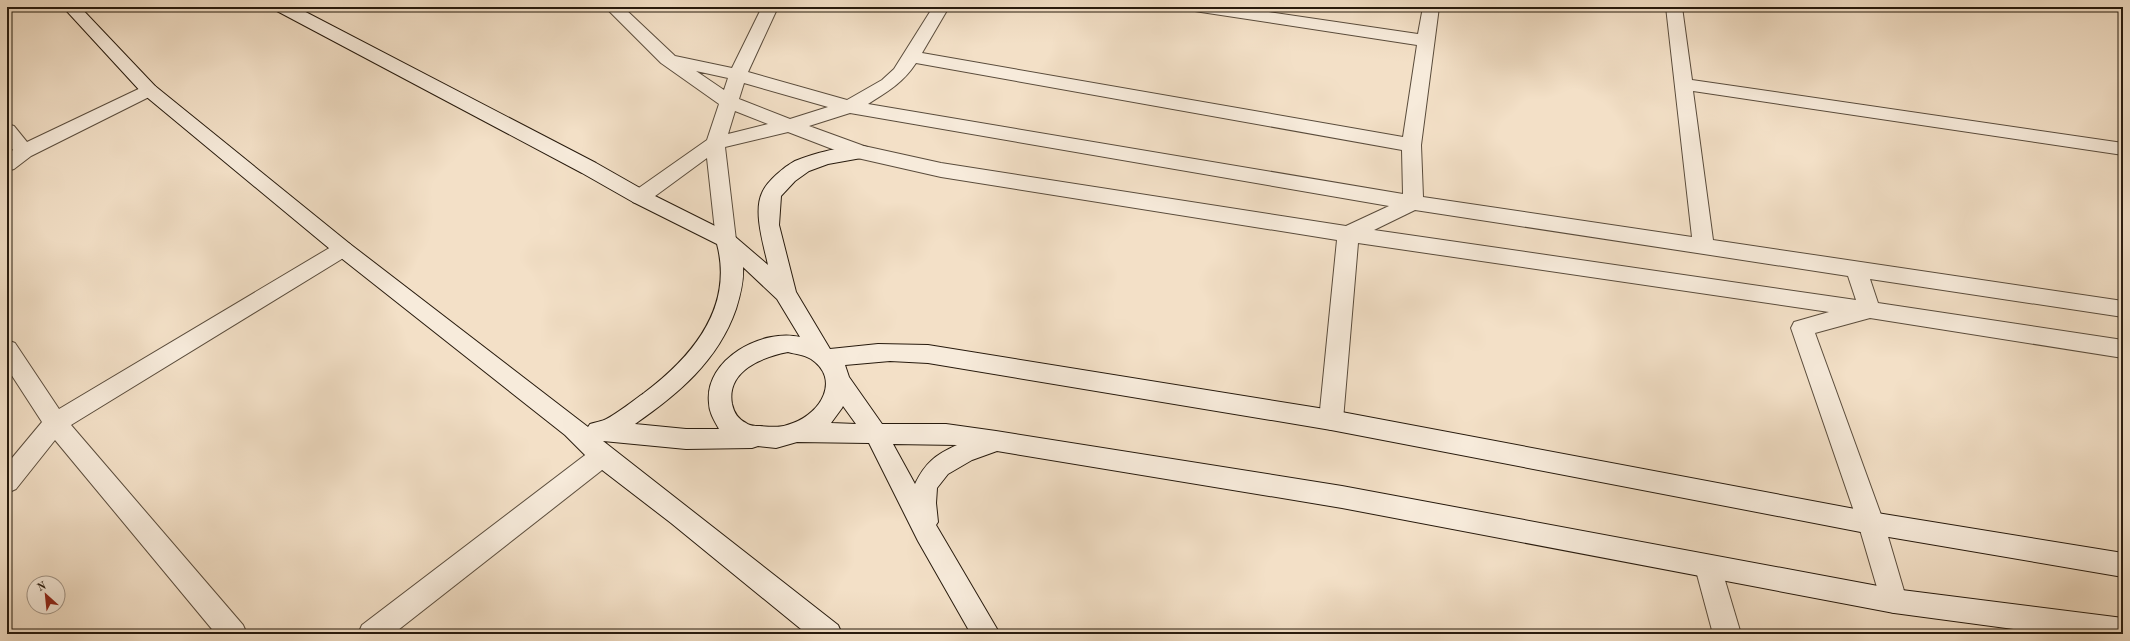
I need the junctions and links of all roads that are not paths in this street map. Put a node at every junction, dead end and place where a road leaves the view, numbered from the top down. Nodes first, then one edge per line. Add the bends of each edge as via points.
1 (71, 7) edge
2 (283, 7) edge
3 (613, 7) edge
4 (770, 7) edge
5 (940, 7) edge
6 (1201, 7) edge
7 (1432, 7) edge
8 (1674, 7) edge
9 (1427, 41) junction
10 (912, 56) junction
11 (668, 59) junction
12 (738, 75) junction
13 (1682, 84) junction
14 (149, 90) junction
15 (728, 102) junction
16 (849, 108) junction
17 (791, 125) junction
18 (7, 130) edge
19 (715, 143) junction
20 (1411, 145) junction
21 (2123, 150) edge
22 (24, 151) junction
23 (860, 152) junction
24 (7, 164) edge
25 (640, 197) junction
26 (1413, 203) junction
27 (1348, 234) junction
28 (726, 240) junction
29 (1703, 246) junction
30 (343, 249) junction
31 (1856, 269) junction
32 (785, 293) junction
33 (2123, 309) edge
34 (1870, 310) junction
35 (7, 349) edge
36 (2123, 349) edge
37 (824, 355) junction
38 (839, 381) junction
39 (1331, 420) junction
40 (54, 423) junction
41 (799, 433) junction
42 (877, 435) junction
43 (760, 438) junction
44 (996, 441) junction
45 (603, 444) junction
46 (7, 482) edge
47 (1871, 523) junction
48 (927, 533) junction
49 (2123, 565) edge
50 (1708, 567) junction
51 (1894, 601) junction
52 (2123, 631) edge
53 (233, 634) edge
54 (372, 634) edge
55 (828, 634) edge
56 (986, 634) edge
57 (1727, 634) edge

1 - 14 street
2 - 25 street
3 - 11 street
4 - 12 street
5 - 10 street
6 - 9 street
7 - 9 street
8 - 13 street
9 - 20 street
10 - 16 street via 888,84
10 - 20 street
11 - 12 street
11 - 15 street
12 - 15 street
12 - 16 street
13 - 21 street
13 - 29 street
14 - 22 street
14 - 30 street
15 - 17 street
15 - 19 street
16 - 17 street
16 - 26 street
17 - 19 street
17 - 23 street
18 - 22 street
19 - 25 street
19 - 28 street
20 - 26 street
22 - 24 street
23 - 27 street via 942,170
23 - 32 street via 826,158 802,166 771,194 769,225
25 - 28 street
26 - 27 street
26 - 29 street
27 - 34 street
27 - 39 street
28 - 32 street
28 - 45 street via 732,265 731,289 725,314 713,339 694,364 671,386
29 - 31 street
30 - 40 street
30 - 45 street via 573,428
31 - 33 street
31 - 34 street
32 - 37 street
34 - 36 street
34 - 47 street via 1802,328
35 - 40 street
37 - 38 street via 836,368
37 - 39 street via 895,352 928,354
37 - 43 street via 804,345 788,343 771,346 739,361 728,373 721,386 719,401 722,414 730,425 744,434
38 - 41 street via 837,396 830,410 816,424
38 - 42 street
39 - 47 street
40 - 46 street
40 - 53 street
41 - 42 street
41 - 43 street via 779,438
42 - 44 street via 946,434
42 - 48 street
43 - 45 street
44 - 48 street via 950,458 928,478 922,506
44 - 50 street via 1342,497
45 - 54 street
45 - 55 street via 680,515
47 - 49 street
47 - 51 street
48 - 56 street
50 - 51 street
50 - 57 street
51 - 52 street

